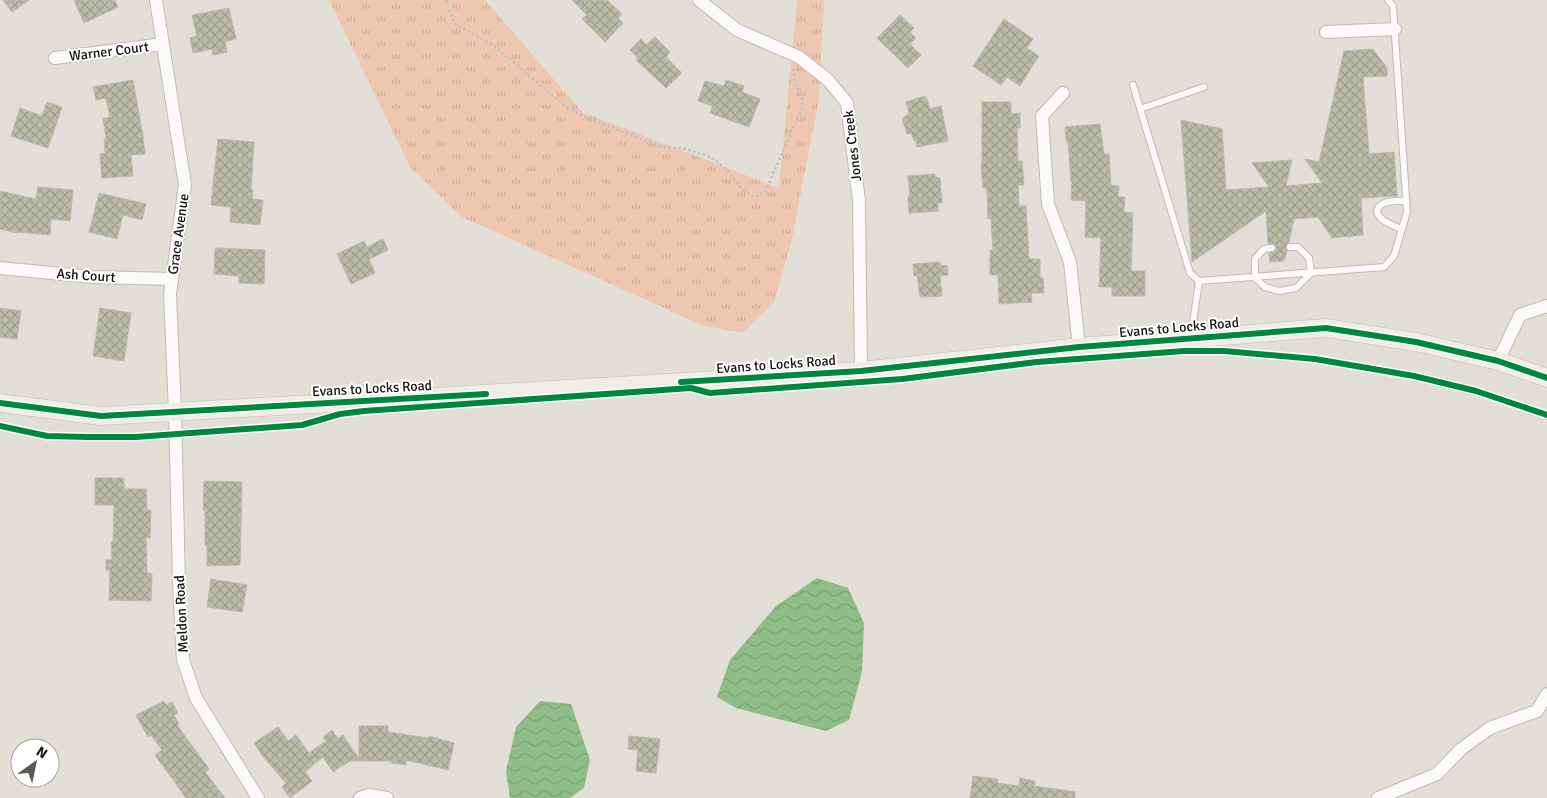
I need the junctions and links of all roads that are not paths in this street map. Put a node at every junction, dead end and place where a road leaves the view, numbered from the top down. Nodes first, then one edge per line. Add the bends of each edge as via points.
1 (156, 0) edge
2 (699, 0) edge
3 (1388, 0) edge
4 (1394, 29) junction
5 (1326, 32) dead end
6 (163, 44) junction
7 (55, 58) dead end
8 (1132, 85) dead end
9 (1204, 87) dead end
10 (1063, 93) dead end
11 (1140, 109) junction
12 (1406, 201) junction
13 (1402, 229) junction
14 (1290, 247) dead end
15 (1272, 248) dead end
16 (0, 268) edge
17 (1312, 273) junction
18 (1255, 278) junction
19 (172, 279) junction
20 (1200, 281) junction
21 (1547, 306) edge
22 (1191, 338) junction
23 (1079, 347) junction
24 (1498, 360) junction
25 (860, 371) junction
26 (1547, 378) edge
27 (0, 403) edge
28 (175, 411) junction
29 (1547, 694) edge
30 (258, 798) edge
31 (360, 798) edge
32 (387, 798) edge
33 (1378, 798) edge

1 - 6 street, Grace Avenue
2 - 25 street, Jones Creek via 737,30 799,57 828,80 847,103 858,202
3 - 4 lane via 1393,6
4 - 5 street
4 - 12 lane
6 - 7 street, Warner Court
6 - 19 street, Grace Avenue via 185,185
8 - 11 lane
9 - 11 lane
10 - 23 street via 1042,116 1048,204 1070,262
11 - 20 lane via 1190,273
12 - 13 lane via 1407,212
12 - 13 lane via 1386,203 1378,210 1383,221
13 - 17 lane via 1394,256 1384,267
14 - 17 lane via 1298,247 1309,258
15 - 18 lane via 1264,249 1255,259
16 - 19 street, Ash Court via 92,277
17 - 18 lane
17 - 18 lane via 1296,288 1279,291 1264,287
18 - 20 lane
19 - 28 street, Grace Avenue
20 - 22 lane
21 - 24 street via 1520,315
22 - 23 street, Evans to Locks Road
22 - 24 street, Evans to Locks Road via 1326,328 1416,342
23 - 25 street, Evans to Locks Road
24 - 26 street, Evans to Locks Road
25 - 28 street, Evans to Locks Road
27 - 28 street, Evans to Locks Road via 101,416
28 - 30 street, Meldon Road via 183,660 196,698
29 - 33 street via 1537,711 1490,728 1460,750 1438,774
31 - 32 street via 369,795

